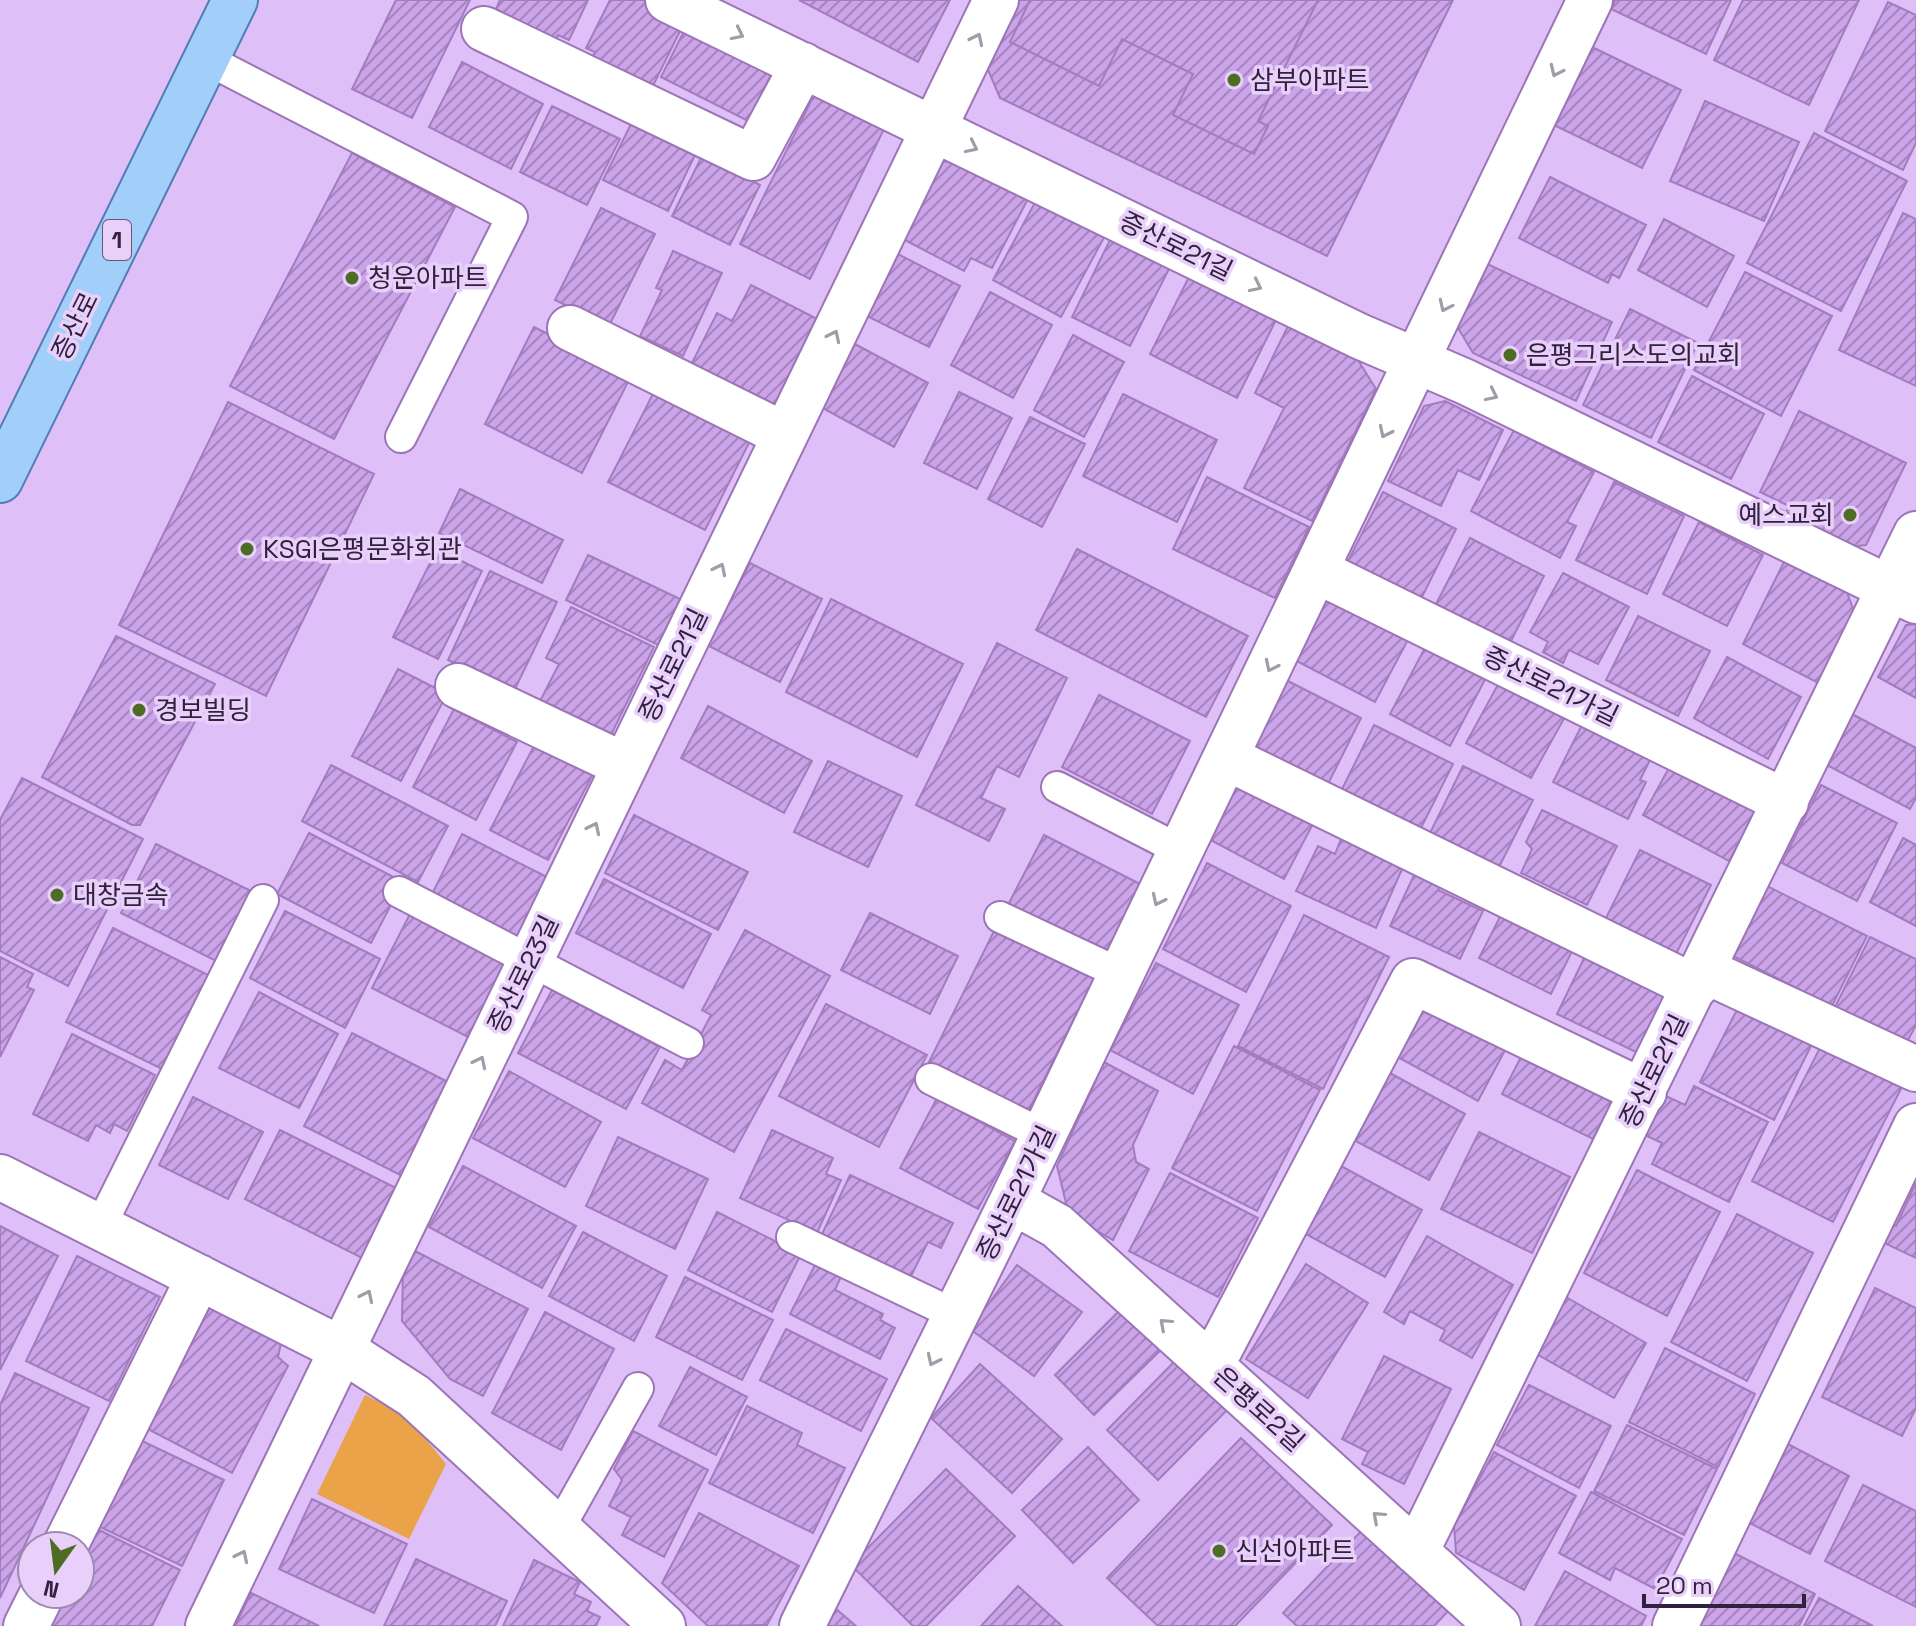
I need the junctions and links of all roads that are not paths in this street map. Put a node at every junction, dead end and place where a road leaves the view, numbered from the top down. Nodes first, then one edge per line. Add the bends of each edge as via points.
1 (235, 0) edge
2 (668, 0) edge
3 (996, 0) edge
4 (1590, 0) edge
5 (484, 29) dead end
6 (206, 59) junction
7 (803, 65) junction
8 (935, 128) junction
9 (570, 328) dead end
10 (1419, 362) junction
11 (785, 435) junction
12 (401, 437) dead end
13 (0, 480) edge
14 (1916, 534) edge
15 (1317, 571) junction
16 (1903, 595) edge
17 (458, 686) dead end
18 (1227, 758) junction
19 (624, 765) junction
20 (1057, 787) dead end
21 (1786, 802) junction
22 (1182, 851) junction
23 (399, 892) dead end
24 (263, 900) dead end
25 (1000, 917) dead end
26 (530, 960) junction
27 (1121, 974) junction
28 (1699, 978) junction
29 (688, 1043) dead end
30 (1916, 1069) edge
31 (931, 1079) dead end
32 (1644, 1092) junction
33 (1916, 1126) edge
34 (1044, 1135) junction
35 (0, 1177) edge
36 (1012, 1201) junction
37 (100, 1227) junction
38 (792, 1237) dead end
39 (199, 1277) junction
40 (956, 1315) junction
41 (341, 1349) junction
42 (1211, 1366) junction
43 (638, 1388) dead end
44 (73, 1530) edge
45 (558, 1530) junction
46 (1416, 1552) junction
47 (1478, 1620) edge
48 (208, 1626) edge
49 (663, 1626) edge
50 (802, 1626) edge
51 (1675, 1626) edge

1 - 6 main road, 증산로 / 1
2 -> 7 street, 증산로21길
8 -> 3 street, 증산로21길
4 -> 10 street
5 - 7 street via 753,158
6 - 12 lane via 512,217
6 - 13 main road, 증산로 / 1
7 - 8 street, 증산로21길
8 -> 10 street, 증산로21길
11 -> 8 street, 증산로21길
9 - 11 street
10 -> 15 street, 증산로21가길
10 -> 16 street, 증산로21길
19 -> 11 street, 증산로21길
14 - 16 street, 증산로21길
15 -> 18 street, 증산로21가길
15 - 21 street, 증산로21가길
16 - 21 street, 증산로21길
17 - 19 street
18 - 22 street, 증산로21가길
18 - 28 street
26 -> 19 street, 증산로23길
20 - 22 lane
21 - 28 street, 증산로21길
22 -> 27 street, 증산로21가길
23 - 26 lane
24 - 37 lane
25 - 27 lane
26 - 29 lane
41 -> 26 street, 증산로23길
27 - 34 street, 증산로21가길
28 - 30 street
28 - 32 street, 증산로21길
31 - 34 lane
32 - 42 street via 1413,981
32 - 46 street, 증산로21길
33 - 51 street
34 - 36 street, 증산로21가길
35 - 37 street
36 - 40 street, 증산로21가길
42 -> 36 street, 은평로2길 via 1057,1226
37 - 39 street
38 - 40 lane
39 - 41 street
39 - 44 street
40 -> 50 street, 증산로21가길
41 - 45 street via 414,1396
48 -> 41 street, 증산로23길
46 -> 42 street, 은평로2길
43 - 45 lane
45 - 49 street
46 - 47 street, 은평로2길

